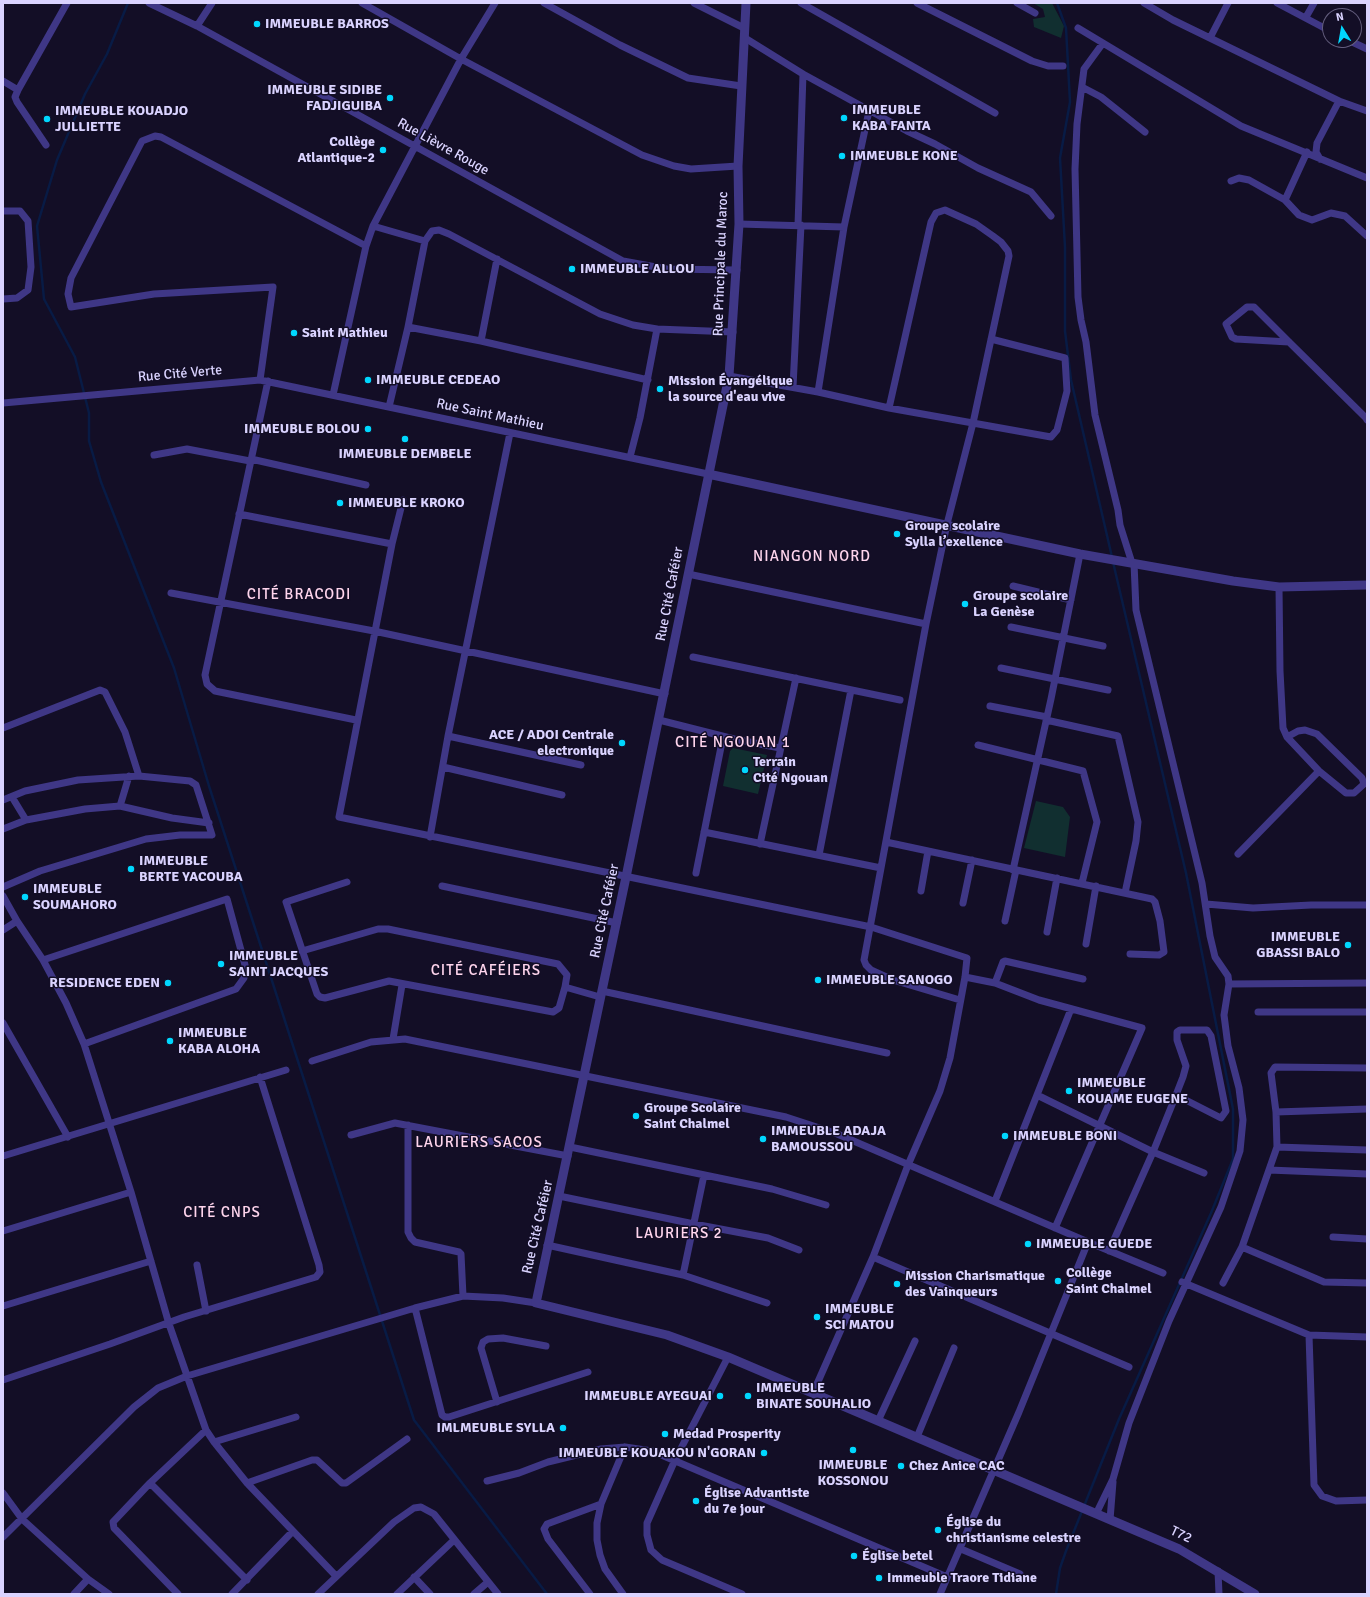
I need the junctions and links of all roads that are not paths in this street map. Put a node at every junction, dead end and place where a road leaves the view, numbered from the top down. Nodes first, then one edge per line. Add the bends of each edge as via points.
1 (67, 3) edge
2 (150, 3) edge
3 (212, 3) edge
4 (362, 3) edge
5 (495, 3) edge
6 (544, 3) edge
7 (694, 3) edge
8 (746, 3) edge
9 (801, 3) edge
10 (917, 3) edge
11 (1017, 3) edge
12 (1144, 3) edge
13 (1228, 3) edge
14 (1277, 3) edge
15 (1314, 3) edge
16 (1035, 13) dead end
17 (1306, 17) junction
18 (198, 26) junction
19 (1322, 26) edge
20 (744, 28) junction
21 (1078, 28) dead end
22 (745, 38) junction
23 (1210, 38) junction
24 (1103, 43) junction
25 (461, 59) junction
26 (1063, 66) dead end
27 (804, 74) junction
28 (3, 81) edge
29 (741, 86) junction
30 (1082, 86) junction
31 (18, 90) junction
32 (1339, 101) junction
33 (869, 111) junction
34 (1367, 111) edge
35 (995, 113) dead end
36 (1145, 132) dead end
37 (46, 145) dead end
38 (415, 146) junction
39 (1307, 152) junction
40 (1320, 159) junction
41 (738, 166) junction
42 (1367, 178) edge
43 (1231, 181) dead end
44 (1285, 200) junction
45 (3, 211) edge
46 (1051, 216) dead end
47 (739, 224) junction
48 (800, 225) junction
49 (373, 226) junction
50 (844, 227) junction
51 (1367, 236) edge
52 (425, 241) junction
53 (366, 246) junction
54 (497, 259) junction
55 (737, 270) junction
56 (3, 299) edge
57 (408, 327) junction
58 (658, 329) junction
59 (733, 332) junction
60 (991, 339) junction
61 (481, 341) junction
62 (1289, 342) junction
63 (729, 376) junction
64 (260, 380) junction
65 (648, 380) junction
66 (268, 381) junction
67 (794, 387) junction
68 (818, 392) junction
69 (333, 395) junction
70 (3, 403) edge
71 (389, 407) junction
72 (889, 408) junction
73 (1367, 420) edge
74 (973, 423) junction
75 (510, 433) junction
76 (154, 455) dead end
77 (630, 457) junction
78 (251, 460) junction
79 (708, 474) junction
80 (366, 485) dead end
81 (403, 500) dead end
82 (239, 514) junction
83 (698, 524) joint
84 (947, 524) junction
85 (392, 544) junction
86 (1080, 554) junction
87 (1132, 563) junction
88 (688, 574) junction
89 (1367, 585) edge
90 (1013, 586) dead end
91 (1279, 587) junction
92 (171, 593) dead end
93 (1070, 600) junction
94 (220, 602) junction
95 (926, 624) junction
96 (1011, 627) dead end
97 (374, 631) junction
98 (1063, 637) junction
99 (1103, 646) dead end
100 (464, 652) junction
101 (692, 657) dead end
102 (1001, 668) dead end
103 (796, 678) junction
104 (1055, 678) junction
105 (851, 690) junction
106 (1108, 690) dead end
107 (665, 694) junction
108 (900, 700) dead end
109 (990, 706) dead end
110 (1047, 718) junction
111 (356, 720) junction
112 (659, 720) junction
113 (3, 728) edge
114 (448, 736) junction
115 (723, 736) junction
116 (1287, 737) junction
117 (978, 746) dead end
118 (780, 748) junction
119 (1038, 760) junction
120 (581, 765) dead end
121 (443, 767) junction
122 (1319, 771) junction
123 (129, 776) junction
124 (139, 776) junction
125 (562, 794) dead end
126 (12, 796) junction
127 (3, 800) edge
128 (120, 806) junction
129 (26, 820) junction
130 (209, 823) junction
131 (3, 829) edge
132 (704, 832) junction
133 (430, 837) junction
134 (886, 842) junction
135 (760, 844) junction
136 (928, 851) junction
137 (1238, 854) dead end
138 (819, 855) junction
139 (972, 860) junction
140 (881, 868) junction
141 (1014, 870) junction
142 (696, 873) dead end
143 (626, 877) junction
144 (1057, 878) junction
145 (347, 882) dead end
146 (1082, 883) junction
147 (442, 886) dead end
148 (1096, 886) junction
149 (3, 887) edge
150 (920, 891) dead end
151 (1125, 893) junction
152 (3, 896) edge
153 (963, 903) dead end
154 (1206, 904) junction
155 (1367, 904) edge
156 (17, 921) junction
157 (1005, 921) dead end
158 (617, 923) junction
159 (871, 928) junction
160 (3, 930) edge
161 (1047, 932) dead end
162 (1086, 944) dead end
163 (302, 951) junction
164 (1130, 954) dead end
165 (43, 960) junction
166 (965, 977) junction
167 (1083, 979) dead end
168 (995, 983) junction
169 (1367, 983) edge
170 (402, 984) junction
171 (1229, 984) junction
172 (565, 987) junction
173 (601, 994) junction
174 (960, 1000) junction
175 (1071, 1009) junction
176 (1258, 1012) dead end
177 (1367, 1012) edge
178 (3, 1023) edge
179 (393, 1039) junction
180 (84, 1044) junction
181 (887, 1053) dead end
182 (312, 1061) dead end
183 (1367, 1068) edge
184 (286, 1070) dead end
185 (585, 1076) junction
186 (260, 1077) junction
187 (1037, 1095) junction
188 (1176, 1095) junction
189 (1367, 1110) edge
190 (1276, 1112) junction
191 (109, 1124) junction
192 (408, 1125) junction
193 (1100, 1126) junction
194 (351, 1135) dead end
195 (68, 1137) junction
196 (1277, 1148) junction
197 (1367, 1150) edge
198 (569, 1152) junction
199 (1153, 1152) junction
200 (3, 1156) edge
201 (908, 1165) junction
202 (1269, 1170) junction
203 (1204, 1173) dead end
204 (1367, 1174) edge
205 (704, 1175) junction
206 (131, 1192) junction
207 (559, 1196) junction
208 (996, 1201) junction
209 (826, 1204) dead end
210 (694, 1224) junction
211 (1055, 1228) junction
212 (3, 1231) edge
213 (1333, 1237) dead end
214 (1367, 1239) edge
215 (1088, 1242) junction
216 (547, 1244) junction
217 (1242, 1247) junction
218 (799, 1250) dead end
219 (1109, 1251) junction
220 (873, 1257) junction
221 (151, 1261) junction
222 (197, 1265) dead end
223 (1163, 1273) dead end
224 (683, 1275) junction
225 (1184, 1283) junction
226 (1223, 1283) dead end
227 (1367, 1283) edge
228 (463, 1296) junction
229 (536, 1303) junction
230 (767, 1303) dead end
231 (3, 1306) edge
232 (415, 1308) junction
233 (206, 1311) junction
234 (169, 1324) junction
235 (1051, 1334) junction
236 (1309, 1335) junction
237 (1367, 1336) edge
238 (915, 1341) dead end
239 (546, 1346) dead end
240 (954, 1348) dead end
241 (728, 1357) junction
242 (1130, 1367) dead end
243 (588, 1372) dead end
244 (187, 1376) junction
245 (3, 1380) edge
246 (813, 1393) junction
247 (497, 1402) junction
248 (296, 1417) dead end
249 (878, 1421) junction
250 (206, 1430) junction
251 (917, 1437) junction
252 (407, 1439) dead end
253 (214, 1442) junction
254 (625, 1447) junction
255 (675, 1460) junction
256 (994, 1470) junction
257 (1113, 1480) junction
258 (487, 1481) dead end
259 (150, 1483) junction
260 (247, 1483) junction
261 (3, 1493) edge
262 (1367, 1500) edge
263 (601, 1504) junction
264 (1093, 1512) junction
265 (22, 1519) junction
266 (1110, 1520) junction
267 (293, 1531) junction
268 (3, 1538) edge
269 (454, 1540) junction
270 (961, 1549) junction
271 (1218, 1571) junction
272 (1020, 1574) dead end
273 (336, 1576) junction
274 (414, 1577) junction
275 (948, 1577) junction
276 (88, 1579) junction
277 (247, 1580) junction
278 (488, 1582) junction
279 (74, 1594) edge
280 (109, 1594) edge
281 (178, 1594) edge
282 (232, 1594) edge
283 (318, 1594) edge
284 (397, 1594) edge
285 (430, 1594) edge
286 (474, 1594) edge
287 (498, 1594) edge
288 (590, 1594) edge
289 (623, 1594) edge
290 (742, 1594) edge
291 (940, 1594) edge
292 (1219, 1594) edge
293 (1255, 1594) edge

1 - 31 street
2 - 18 street, Rue Lièvre Rouge
3 - 18 street
4 - 25 street
5 - 25 street
6 - 29 street via 688,78
7 - 20 street
8 - 20 street, Rue Principale du Maroc
9 - 35 street
10 - 26 street via 1032,61 1048,66
11 - 16 street
12 - 23 street
13 - 23 street
14 - 17 street
15 - 17 street
17 - 19 street
18 - 38 street, Rue Lièvre Rouge
20 - 22 street, Rue Principale du Maroc
21 - 24 street
22 - 27 street
22 - 29 street, Rue Principale du Maroc
23 - 32 street
24 - 30 street via 1084,69
24 - 39 street via 1241,126
25 - 38 street
25 - 41 street via 628,148 658,161 692,169
27 - 33 street
27 - 48 street
28 - 31 street
29 - 41 street, Rue Principale du Maroc
30 - 36 street
30 - 87 street via 1075,169 1079,305 1095,416 1120,525
31 - 37 street via 15,97 17,102
32 - 34 street
32 - 40 street via 1317,143 1316,152
33 - 46 street via 978,168 1031,192
33 - 50 street
38 - 49 street
38 - 55 street, Rue Lièvre Rouge via 623,261 667,269
39 - 40 street
39 - 44 street
40 - 42 street
41 - 47 street, Rue Principale du Maroc
43 - 44 street via 1239,178 1249,180
44 - 51 street via 1299,215 1312,220 1331,213 1345,216
45 - 56 street via 20,211 28,221 31,267 28,290 17,298
47 - 48 street
47 - 55 street, Rue Principale du Maroc
48 - 50 street
48 - 67 street
49 - 52 street
49 - 53 street
50 - 68 street
52 - 54 street via 432,231 438,230
52 - 57 street
53 - 64 street via 161,137 150,137 142,141 71,278 68,294 71,307 154,294 272,287
53 - 69 street
54 - 58 street via 600,314 633,325
54 - 61 street
55 - 59 street, Rue Principale du Maroc
57 - 61 street
57 - 71 street
58 - 59 street
58 - 65 street
59 - 63 street, Rue Principale du Maroc
60 - 72 street via 1008,251 1001,242 976,224 945,210 940,211 931,222
60 - 74 street
60 - 74 street via 1064,358 1067,391 1057,430 1051,437
61 - 65 street
62 - 62 street via 1250,306 1226,324 1232,337 1236,339
62 - 73 street
63 - 67 street
63 - 79 street, Rue Principale du Maroc
64 - 66 street, Rue Cité Verte
64 - 70 street, Rue Cité Verte
65 - 77 street
66 - 69 street, Rue Saint Mathieu
66 - 78 street
67 - 68 street
68 - 72 street
69 - 71 street, Rue Saint Mathieu
71 - 75 street, Rue Saint Mathieu
72 - 74 street
74 - 84 street
75 - 77 street, Rue Saint Mathieu
75 - 100 street
76 - 78 street via 187,449
77 - 79 street, Rue Saint Mathieu
78 - 80 street
78 - 82 street
79 - 83 street, Rue Principale du Maroc
79 - 84 street
81 - 85 street
82 - 85 street
82 - 94 street
83 - 88 street, Rue Cité Caféier
84 - 86 street
84 - 95 street
85 - 97 street
86 - 87 street
86 - 93 street
87 - 91 street
87 - 154 street via 1136,610
88 - 95 street
88 - 107 street, Rue Cité Caféier
89 - 91 street
90 - 93 street
91 - 116 street via 1281,717
92 - 94 street
93 - 98 street
94 - 97 street
94 - 111 street via 205,675 207,684 214,691
95 - 134 street
96 - 98 street
97 - 100 street
97 - 111 street
98 - 99 street
98 - 104 street
100 - 107 street
100 - 114 street
101 - 103 street
102 - 104 street
103 - 105 street
103 - 118 street
104 - 106 street
104 - 110 street
105 - 108 street
105 - 138 street
107 - 112 street, Rue Cité Caféier
109 - 110 street
110 - 119 street
110 - 151 street via 1118,736 1138,822
111 - 133 street via 338,817
112 - 115 street
112 - 143 street, Rue Cité Caféier
113 - 124 street via 100,690 105,692 125,732
114 - 120 street
114 - 121 street
115 - 118 street
115 - 132 street
116 - 122 street
116 - 122 street via 1305,730 1317,734 1362,778 1364,784 1354,793 1346,793
117 - 119 street
118 - 135 street
119 - 141 street
119 - 146 street via 1083,771 1086,777 1097,822
121 - 125 street
121 - 133 street
122 - 137 street
123 - 124 street
123 - 126 street via 78,780
123 - 128 street
124 - 130 street via 190,781 196,785
126 - 127 street
126 - 129 street
128 - 129 street via 85,809
128 - 130 street via 172,818
129 - 131 street
130 - 149 street via 212,836 180,835 146,839 40,871
132 - 135 street
132 - 142 street
133 - 143 street
134 - 136 street
134 - 140 street
135 - 138 street
136 - 139 street
136 - 150 street
138 - 140 street
139 - 141 street
139 - 153 street
140 - 159 street
141 - 144 street
141 - 157 street
143 - 158 street, Rue Cité Caféier
143 - 159 street
144 - 146 street
144 - 161 street
145 - 163 street via 286,902
146 - 148 street
147 - 158 street
148 - 151 street
148 - 162 street
151 - 164 street via 1152,899 1160,922 1164,946 1164,952 1159,954
152 - 156 street
154 - 155 street via 1253,908
154 - 171 street via 1215,957 1228,976
156 - 160 street
156 - 165 street
158 - 173 street, Rue Cité Caféier
159 - 166 street via 964,956 967,960
159 - 174 street via 864,960 871,970 893,980
163 - 170 street via 320,997 325,998 389,981
163 - 172 street via 378,929 388,929 558,964 567,975
165 - 180 street
165 - 180 street via 227,899 245,965 244,978 236,988
166 - 168 street
166 - 174 street
167 - 168 street via 1005,961
168 - 175 street
169 - 171 street
170 - 172 street via 553,1012 559,1008
170 - 179 street
171 - 225 street via 1224,1015 1243,1120 1240,1151 1221,1207
172 - 173 street
173 - 181 street
173 - 185 street, Rue Cité Caféier
174 - 201 street via 950,1058 940,1091
175 - 187 street
175 - 193 street via 1142,1028
176 - 177 street
178 - 195 street
179 - 182 street via 372,1042
179 - 185 street via 406,1039
180 - 191 street
183 - 190 street via 1275,1067 1271,1073
184 - 186 street
185 - 198 street, Rue Cité Caféier
185 - 201 street via 786,1118 835,1133
186 - 191 street
186 - 233 street via 320,1265 320,1272 316,1277
187 - 193 street
187 - 208 street
188 - 188 street via 1186,1066 1177,1040 1177,1032 1207,1030 1211,1036 1226,1111 1221,1118
188 - 199 street
189 - 190 street
190 - 196 street
191 - 195 street
191 - 206 street
192 - 194 street via 391,1123
192 - 198 street
192 - 228 street via 408,1232 415,1242 461,1254
193 - 199 street
193 - 211 street
195 - 200 street
196 - 197 street
196 - 202 street
198 - 205 street
198 - 207 street, Rue Cité Caféier
199 - 203 street
199 - 219 street
201 - 208 street
201 - 220 street
202 - 204 street
202 - 217 street
205 - 209 street via 772,1189
205 - 210 street
206 - 212 street
206 - 221 street
207 - 210 street
207 - 216 street, Rue Cité Caféier
208 - 211 street
210 - 218 street via 768,1238
210 - 224 street
211 - 215 street
213 - 214 street
215 - 219 street
215 - 235 street
216 - 224 street
216 - 229 street, Rue Cité Caféier
217 - 226 street
217 - 227 street via 1324,1282
219 - 223 street
220 - 235 street
220 - 246 street
221 - 231 street
221 - 234 street
222 - 233 street
224 - 230 street
225 - 236 street
225 - 257 street via 1129,1423
228 - 229 street
228 - 232 street
229 - 241 street, T72 via 667,1335
232 - 244 street
232 - 247 street via 442,1415 449,1417
233 - 234 street
234 - 244 street
234 - 245 street
235 - 242 street
235 - 256 street
236 - 237 street
236 - 262 street via 1314,1485 1322,1496 1336,1500
238 - 249 street
239 - 247 street via 502,1338 483,1342 481,1348
240 - 251 street
241 - 246 street, T72
241 - 255 street
243 - 247 street
244 - 250 street
244 - 265 street via 158,1388 134,1407
246 - 249 street, T72
248 - 253 street
249 - 251 street, T72
250 - 253 street
250 - 259 street
251 - 256 street, T72
252 - 260 street via 346,1483 342,1483 317,1460 312,1460
253 - 260 street
254 - 255 street via 652,1451
254 - 258 street via 601,1448
254 - 263 street
255 - 275 street
255 - 290 street via 647,1523 651,1550 673,1566
256 - 264 street, T72
256 - 270 street
257 - 264 street
257 - 266 street
259 - 277 street
259 - 281 street via 113,1522 114,1528
260 - 267 street
261 - 265 street
263 - 288 street via 547,1524 544,1529 548,1539
263 - 289 street via 597,1523 600,1555 605,1569
264 - 266 street, T72
265 - 268 street
265 - 276 street
266 - 271 street, T72 via 1179,1549
267 - 273 street
267 - 277 street
269 - 273 street via 434,1514 421,1507 414,1508 394,1522
269 - 274 street
269 - 278 street
270 - 272 street
270 - 275 street
271 - 292 street
271 - 293 street, T72
273 - 283 street
274 - 284 street
274 - 285 street
275 - 291 street
276 - 279 street
276 - 280 street
277 - 282 street
278 - 286 street
278 - 287 street

